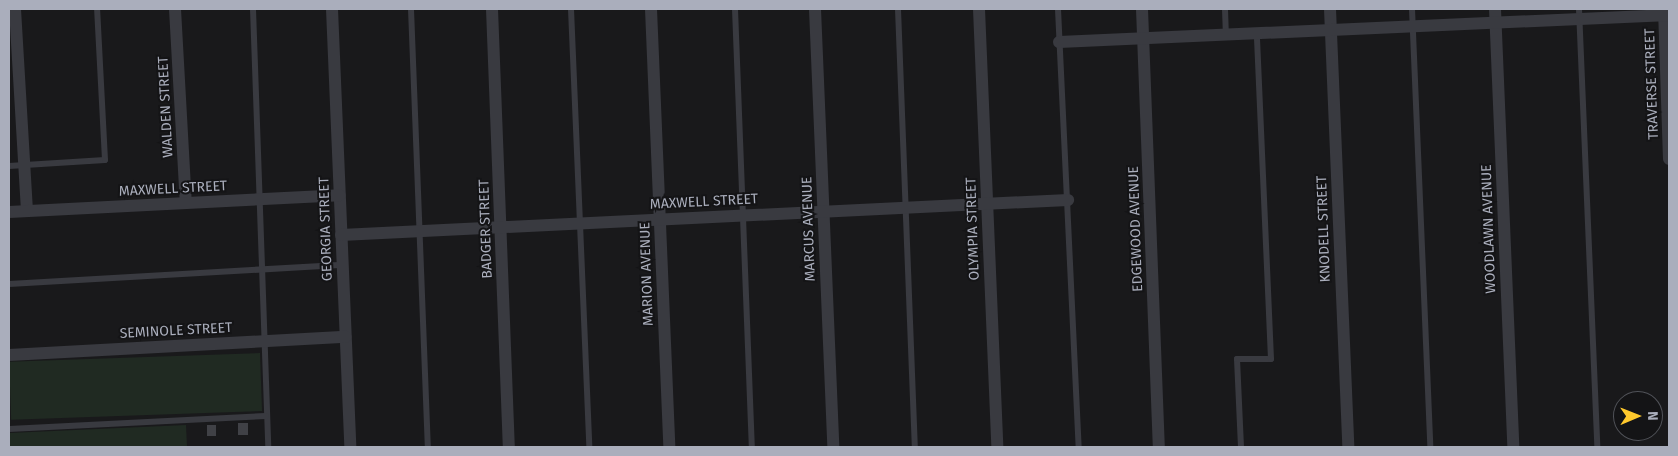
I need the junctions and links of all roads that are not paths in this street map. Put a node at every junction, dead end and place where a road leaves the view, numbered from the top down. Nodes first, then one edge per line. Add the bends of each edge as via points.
1 (15, 9) edge
2 (97, 9) edge
3 (175, 9) edge
4 (253, 9) edge
5 (332, 9) edge
6 (411, 9) edge
7 (492, 9) edge
8 (571, 9) edge
9 (651, 9) edge
10 (734, 9) edge
11 (815, 9) edge
12 (898, 9) edge
13 (979, 9) edge
14 (1058, 9) edge
15 (1142, 9) edge
16 (1225, 9) edge
17 (1330, 9) edge
18 (1412, 9) edge
19 (1496, 9) edge
20 (1666, 13) edge
21 (1579, 14) edge
22 (1496, 23) junction
23 (1413, 27) junction
24 (1331, 30) junction
25 (1257, 34) junction
26 (1226, 35) junction
27 (1143, 39) junction
28 (1059, 42) junction
29 (1669, 159) edge
30 (24, 165) junction
31 (9, 166) edge
32 (340, 195) junction
33 (259, 200) junction
34 (1068, 200) junction
35 (186, 203) junction
36 (987, 204) junction
37 (906, 207) junction
38 (27, 211) junction
39 (9, 212) edge
40 (823, 212) junction
41 (743, 216) junction
42 (660, 220) junction
43 (580, 224) junction
44 (501, 227) junction
45 (420, 231) junction
46 (341, 235) junction
47 (342, 265) junction
48 (261, 270) junction
49 (9, 284) edge
50 (346, 337) junction
51 (263, 341) junction
52 (9, 354) edge
53 (266, 416) junction
54 (9, 429) edge
55 (268, 447) edge
56 (350, 447) edge
57 (428, 447) edge
58 (509, 447) edge
59 (589, 447) edge
60 (669, 447) edge
61 (752, 447) edge
62 (833, 447) edge
63 (915, 447) edge
64 (997, 447) edge
65 (1079, 447) edge
66 (1159, 447) edge
67 (1241, 447) edge
68 (1348, 447) edge
69 (1430, 447) edge
70 (1513, 447) edge
71 (1596, 447) edge

1 - 30 street
2 - 30 lane via 104,160
3 - 35 street, WALDEN STREET
4 - 33 lane
5 - 32 street, GEORGIA STREET
6 - 45 lane
7 - 44 street, BADGER STREET
8 - 43 lane
9 - 42 street, MARION AVENUE
10 - 41 lane
11 - 40 street, MARCUS AVENUE
12 - 37 lane
13 - 36 street, OLYMPIA STREET
14 - 28 lane
15 - 27 street, EDGEWOOD AVENUE
16 - 26 lane
17 - 24 street, KNODELL STREET
18 - 23 lane
19 - 22 street, WOODLAWN AVENUE
20 - 21 street
20 - 29 street, TRAVERSE STREET
21 - 22 street
21 - 71 lane
22 - 23 street
22 - 70 street, WOODLAWN AVENUE
23 - 24 street
23 - 69 lane
24 - 25 street
24 - 68 street, KNODELL STREET
25 - 26 street
25 - 67 lane via 1272,359 1237,359
26 - 27 street
27 - 28 street
27 - 66 street, EDGEWOOD AVENUE
28 - 34 lane
30 - 31 lane
30 - 38 street
32 - 33 street, MAXWELL STREET
32 - 46 street, GEORGIA STREET
33 - 35 street, MAXWELL STREET
33 - 48 lane
34 - 36 street, MAXWELL STREET
34 - 65 lane
35 - 38 street, MAXWELL STREET
36 - 37 street, MAXWELL STREET
36 - 64 street, OLYMPIA STREET
37 - 40 street, MAXWELL STREET
37 - 63 lane
38 - 39 street, MAXWELL STREET
40 - 41 street, MAXWELL STREET
40 - 62 street, MARCUS AVENUE
41 - 42 street, MAXWELL STREET
41 - 61 lane
42 - 43 street, MAXWELL STREET
42 - 60 street, MARION AVENUE
43 - 44 street, MAXWELL STREET
43 - 59 lane
44 - 45 street, MAXWELL STREET
44 - 58 street, BADGER STREET
45 - 46 street, MAXWELL STREET
45 - 57 lane
46 - 47 street, GEORGIA STREET
47 - 48 lane
47 - 50 street, GEORGIA STREET
48 - 49 lane
48 - 51 lane
50 - 51 street, SEMINOLE STREET
50 - 56 street, GEORGIA STREET
51 - 52 street, SEMINOLE STREET
51 - 53 lane
53 - 54 lane
53 - 55 lane

